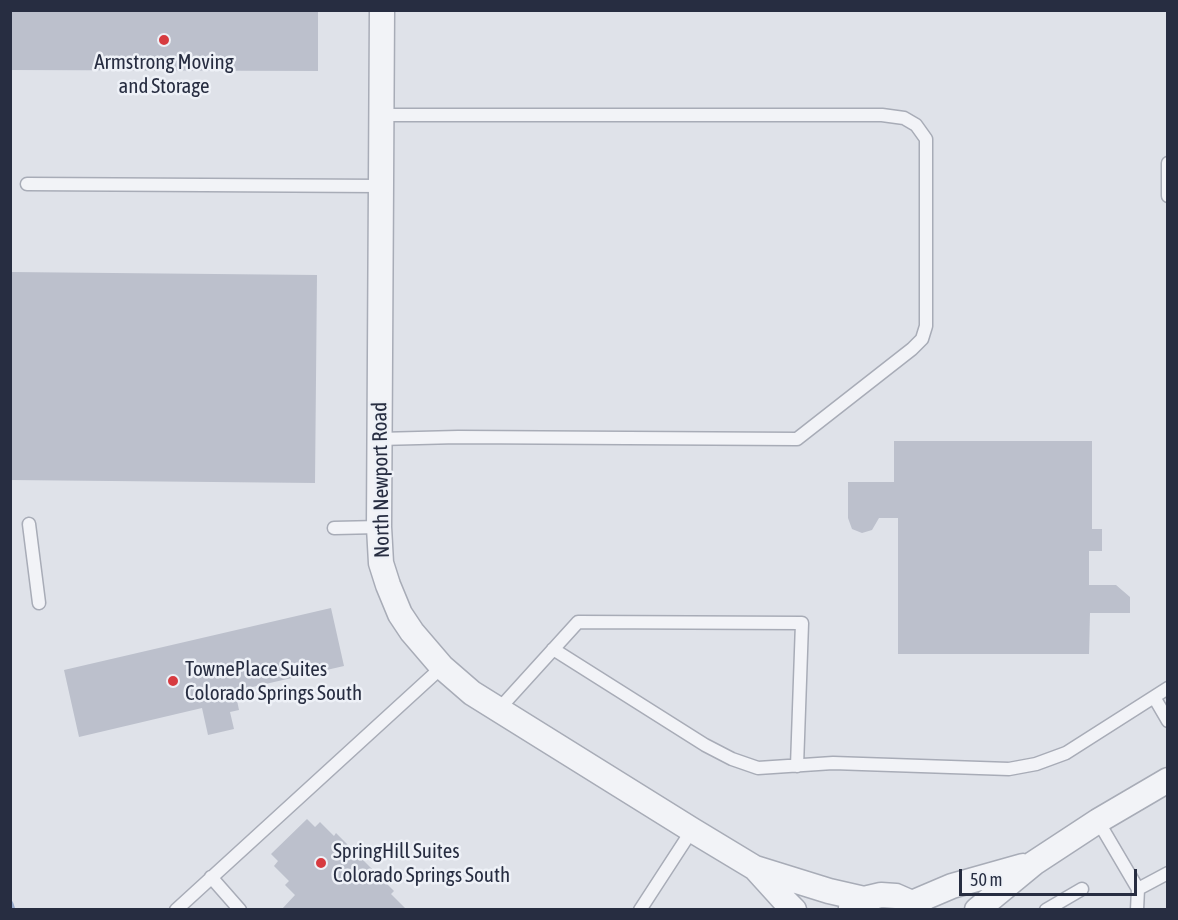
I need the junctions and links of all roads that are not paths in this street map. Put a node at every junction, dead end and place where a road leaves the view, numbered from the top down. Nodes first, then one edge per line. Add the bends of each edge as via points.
1 (382, 10) edge
2 (382, 115) junction
3 (1167, 163) edge
4 (27, 184) dead end
5 (381, 186) junction
6 (1167, 196) edge
7 (379, 439) junction
8 (29, 524) dead end
9 (379, 527) junction
10 (334, 528) dead end
11 (39, 603) dead end
12 (553, 650) junction
13 (442, 667) junction
14 (1167, 688) edge
15 (1154, 697) junction
16 (499, 709) junction
17 (1167, 721) edge
18 (797, 766) junction
19 (1167, 780) edge
20 (1098, 821) junction
21 (692, 830) junction
22 (1034, 863) junction
23 (755, 868) junction
24 (1167, 873) edge
25 (211, 878) junction
26 (1082, 889) dead end
27 (1138, 889) junction
28 (857, 904) edge
29 (916, 906) edge
30 (176, 909) edge
31 (240, 909) edge
32 (640, 909) edge
33 (794, 909) edge
34 (977, 909) edge
35 (1046, 909) edge
36 (1137, 909) edge

1 - 2 street, North Newport Road
2 - 5 street, North Newport Road
2 - 7 lane via 904,118 916,125 926,139 926,326 922,339 912,349 797,439
3 - 6 lane
4 - 5 lane
5 - 7 street, North Newport Road
7 - 9 street, North Newport Road
8 - 11 lane
9 - 10 lane
9 - 13 street, North Newport Road via 381,563 400,614
12 - 16 lane
12 - 18 lane via 732,759 758,768
12 - 18 lane via 578,622 802,623
13 - 16 street, North Newport Road via 472,693
13 - 25 lane
14 - 15 lane
15 - 17 lane
15 - 18 lane via 1066,753 1036,764 1009,769 833,763
16 - 21 street, North Newport Road
19 - 20 street
20 - 22 street
20 - 27 lane
21 - 23 street, North Newport Road
21 - 32 lane
22 - 29 street via 952,886
22 - 34 street
23 - 28 street, North Newport Road
23 - 33 street, North Newport Road
24 - 27 lane
25 - 30 lane
25 - 31 lane
26 - 35 lane
27 - 36 lane
28 - 29 street, North Newport Road via 881,895 896,896

